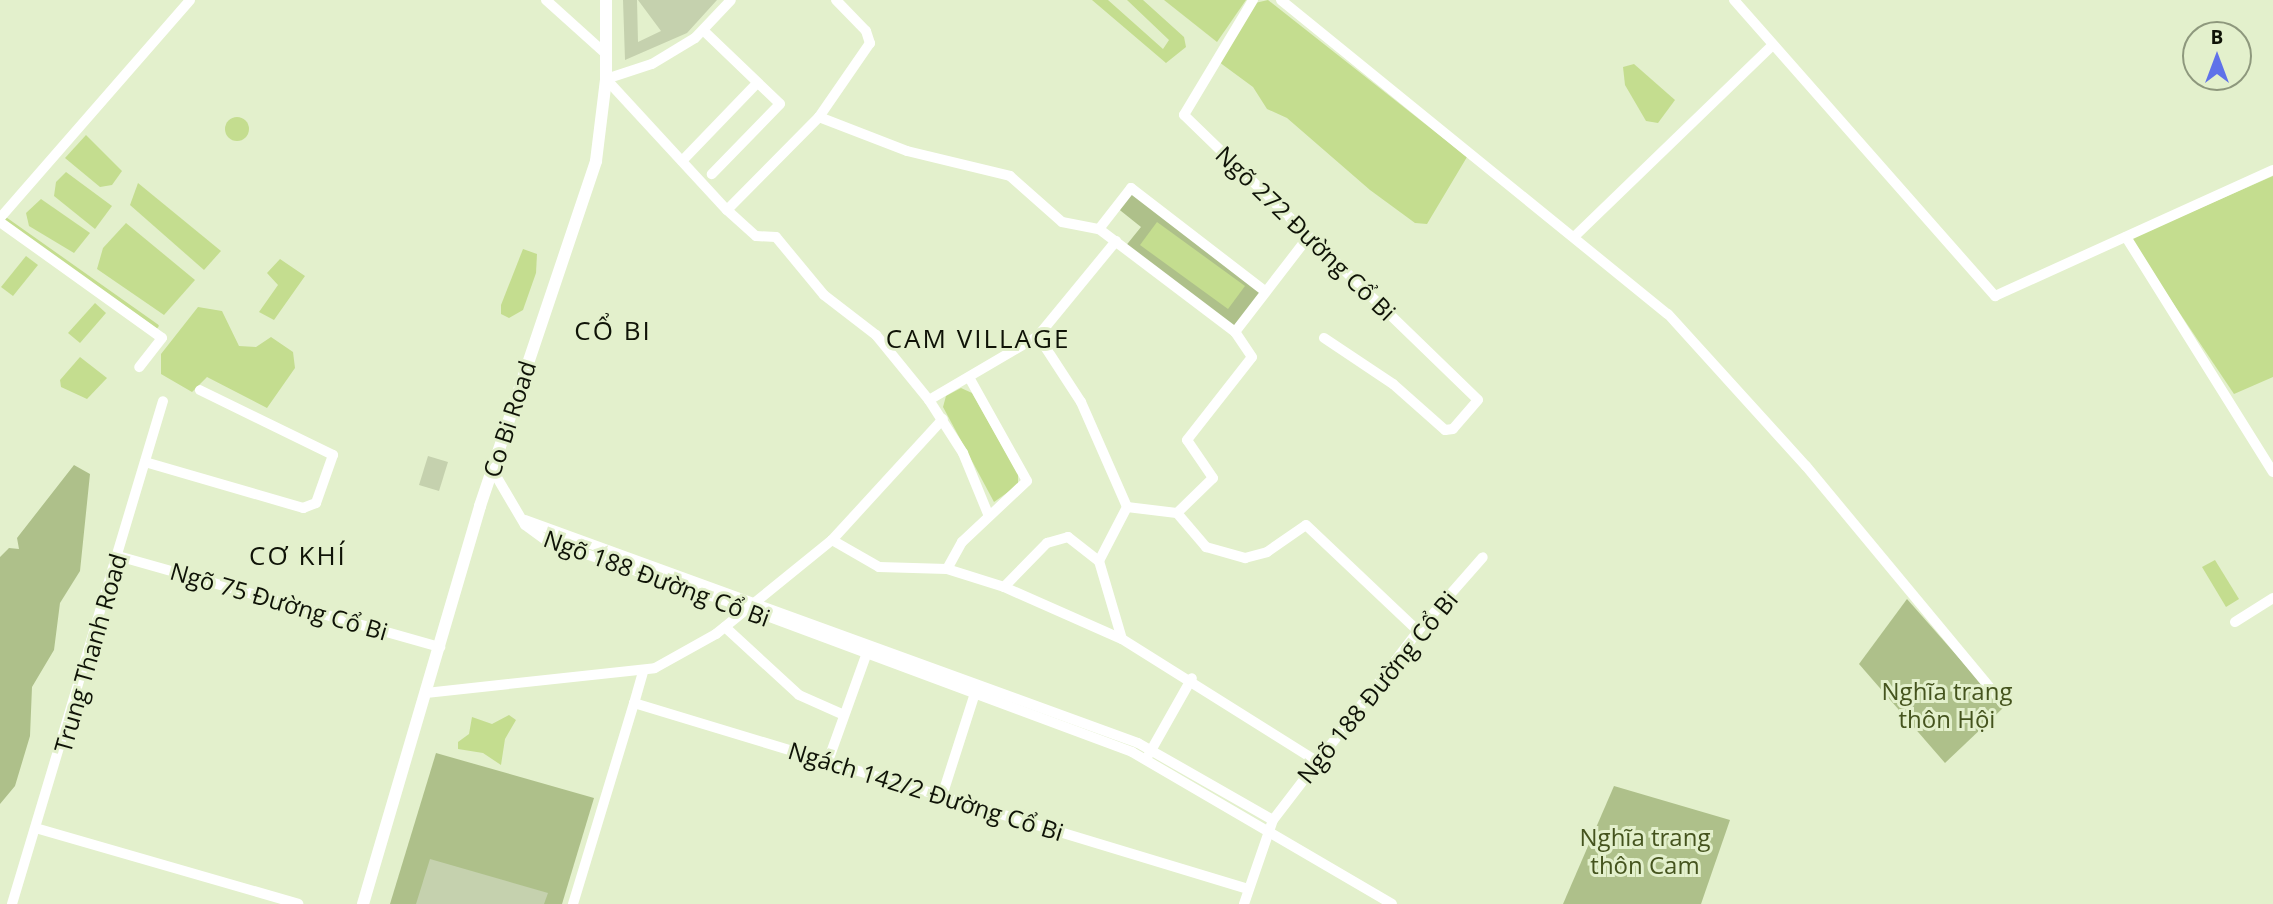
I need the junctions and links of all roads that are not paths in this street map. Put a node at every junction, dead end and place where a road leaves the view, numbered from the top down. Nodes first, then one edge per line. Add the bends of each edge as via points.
1 (190, 0) edge
2 (547, 0) edge
3 (606, 0) edge
4 (730, 0) edge
5 (836, 0) edge
6 (1253, 0) edge
7 (1281, 0) edge
8 (1734, 0) edge
9 (704, 31) junction
10 (1777, 49) junction
11 (607, 55) junction
12 (606, 79) junction
13 (757, 83) junction
14 (819, 117) junction
15 (682, 161) junction
16 (2273, 170) edge
17 (712, 174) dead end
18 (727, 210) junction
19 (2, 217) edge
20 (1099, 229) junction
21 (1309, 236) junction
22 (1575, 236) junction
23 (2126, 237) junction
24 (1116, 241) junction
25 (1266, 292) junction
26 (1235, 332) junction
27 (1038, 337) junction
28 (1324, 338) dead end
29 (139, 367) dead end
30 (970, 379) junction
31 (200, 390) dead end
32 (929, 400) junction
33 (163, 401) dead end
34 (943, 419) junction
35 (145, 462) junction
36 (492, 469) junction
37 (2273, 472) edge
38 (1127, 507) junction
39 (1177, 513) junction
40 (988, 514) junction
41 (520, 517) junction
42 (832, 540) junction
43 (118, 556) junction
44 (1483, 556) dead end
45 (1099, 561) junction
46 (947, 569) junction
47 (1004, 587) junction
48 (2273, 598) edge
49 (757, 602) junction
50 (748, 609) junction
51 (2235, 622) dead end
52 (724, 628) junction
53 (1418, 631) junction
54 (1122, 639) junction
55 (440, 647) junction
56 (869, 648) junction
57 (643, 672) junction
58 (1192, 678) junction
59 (977, 688) junction
60 (426, 693) junction
61 (2003, 702) dead end
62 (634, 703) junction
63 (844, 715) junction
64 (1149, 755) junction
65 (1315, 760) junction
66 (828, 761) junction
67 (942, 796) junction
68 (1270, 824) junction
69 (39, 829) junction
70 (1248, 889) junction
71 (12, 904) edge
72 (298, 904) edge
73 (363, 904) edge
74 (573, 904) edge
75 (1244, 904) edge
76 (1392, 904) edge

1 - 19 street
2 - 11 street
3 - 11 main road, Co Bi Road
4 - 9 street
5 - 14 street via 866,31 870,43
6 - 21 street, Ngõ 272 Đường Cổ Bi via 1184,115
7 - 22 street
8 - 10 street
9 - 12 street via 652,64
9 - 13 street
10 - 22 street
10 - 23 street via 1995,296
11 - 12 main road, Co Bi Road
12 - 15 street
12 - 36 main road, Co Bi Road via 596,161
13 - 15 street
13 - 17 street via 780,104
14 - 18 street
14 - 20 street via 907,151 999,171 1062,222
15 - 18 street
16 - 23 street
18 - 32 street via 756,236 776,237 824,295 881,341
19 - 29 street via 162,338
20 - 24 street
20 - 25 street via 1131,188
21 - 25 street
21 - 28 street, Ngõ 272 Đường Cổ Bi via 1478,400 1451,430
22 - 61 street via 1668,314 1746,397
23 - 37 street
24 - 26 street
24 - 27 street
25 - 26 street
26 - 39 street via 1252,357 1187,440 1213,478
27 - 30 street
27 - 38 street via 1081,402
30 - 32 street
30 - 40 street via 1027,481
31 - 35 street via 333,455 316,503 303,508
32 - 34 street
33 - 35 street, Trung Thanh Road
34 - 40 street
34 - 42 street
35 - 43 street, Trung Thanh Road
36 - 41 street, Ngõ 188 Đường Cổ Bi
36 - 55 main road, Co Bi Road
38 - 39 street
38 - 45 street
39 - 53 street via 1206,547 1245,558 1267,552 1306,525
40 - 46 street
41 - 49 street, Ngõ 188 Đường Cổ Bi via 557,535
41 - 50 street, Ngõ 188 Đường Cổ Bi via 550,543
42 - 46 street via 879,567
42 - 49 street
43 - 55 street, Ngõ 75 Đường Cổ Bi
43 - 69 street, Trung Thanh Road
44 - 53 street, Ngõ 188 Đường Cổ Bi
45 - 47 street via 1060,537
45 - 54 street
46 - 47 street
47 - 54 street
48 - 51 street
49 - 50 street
49 - 56 street, Ngõ 188 Đường Cổ Bi
50 - 52 street
50 - 56 street, Ngõ 188 Đường Cổ Bi
52 - 57 street
52 - 63 street via 794,691
53 - 65 street, Ngõ 188 Đường Cổ Bi
54 - 58 street
55 - 60 main road, Co Bi Road
56 - 59 street, Ngõ 188 Đường Cổ Bi
56 - 63 street
57 - 60 street
57 - 62 street
58 - 64 street
58 - 65 street
59 - 64 street, Ngõ 188 Đường Cổ Bi
59 - 67 street
60 - 73 main road, Co Bi Road
62 - 66 street, Ngách 142/2 Đường Cổ Bi
62 - 74 street
63 - 66 street
64 - 68 street, Ngõ 188 Đường Cổ Bi
65 - 68 street, Ngõ 188 Đường Cổ Bi
66 - 67 street, Ngách 142/2 Đường Cổ Bi
67 - 70 street, Ngách 142/2 Đường Cổ Bi
68 - 70 street
68 - 76 street
69 - 71 street, Trung Thanh Road
69 - 72 street
70 - 75 street

